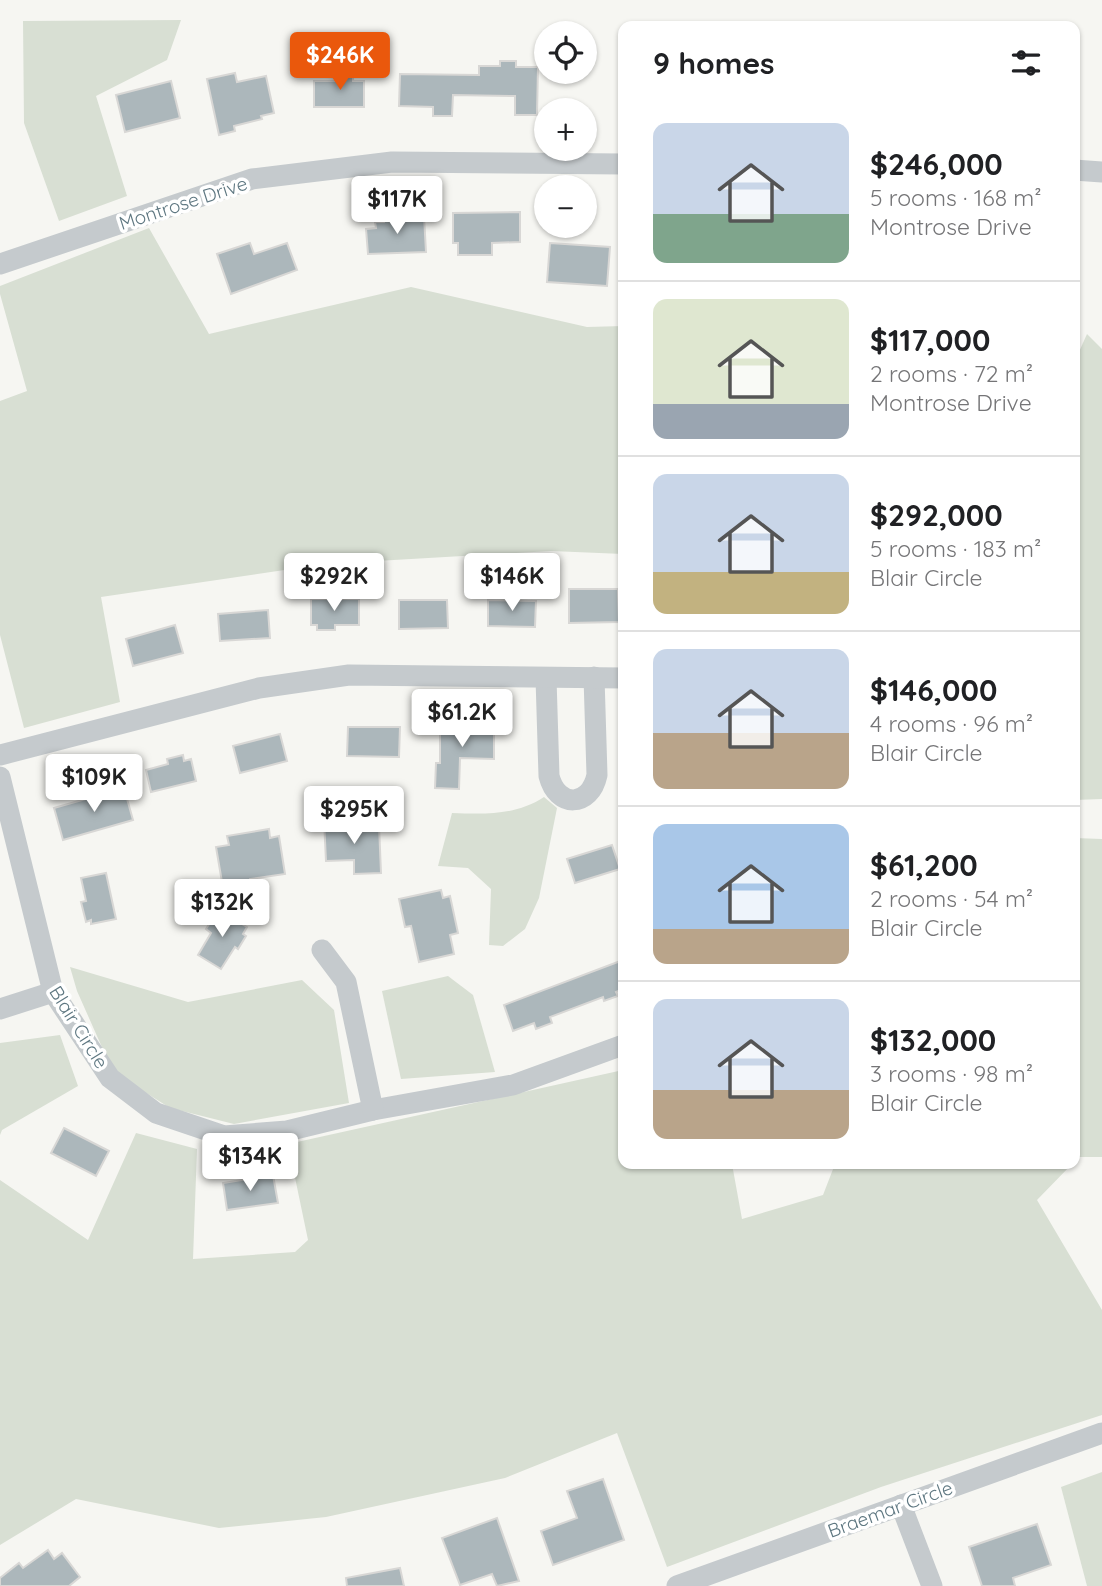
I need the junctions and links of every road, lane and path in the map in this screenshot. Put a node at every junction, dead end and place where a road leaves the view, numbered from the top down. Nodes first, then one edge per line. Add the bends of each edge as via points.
1 (618, 164) edge
2 (1080, 170) edge
3 (1102, 172) edge
4 (0, 264) edge
5 (594, 677) junction
6 (546, 678) junction
7 (618, 678) edge
8 (0, 755) edge
9 (0, 777) edge
10 (322, 950) dead end
11 (53, 992) junction
12 (0, 1009) edge
13 (618, 1047) edge
14 (373, 1110) junction
15 (1102, 1433) edge
16 (901, 1505) junction
17 (677, 1586) edge
18 (932, 1586) edge

1 - 4 street, Montrose Drive via 392,163 252,179
2 - 3 street
5 - 6 street
5 - 6 street via 597,775 586,797 573,800 552,788
5 - 7 street
6 - 8 street via 349,675 259,688
9 - 11 street, Blair Circle
10 - 14 street via 346,982
11 - 12 street
11 - 14 street, Blair Circle via 110,1078 156,1113 224,1136 287,1131
13 - 14 street, Blair Circle via 513,1084
15 - 16 street, Braemar Circle
16 - 17 street, Braemar Circle
16 - 18 street

